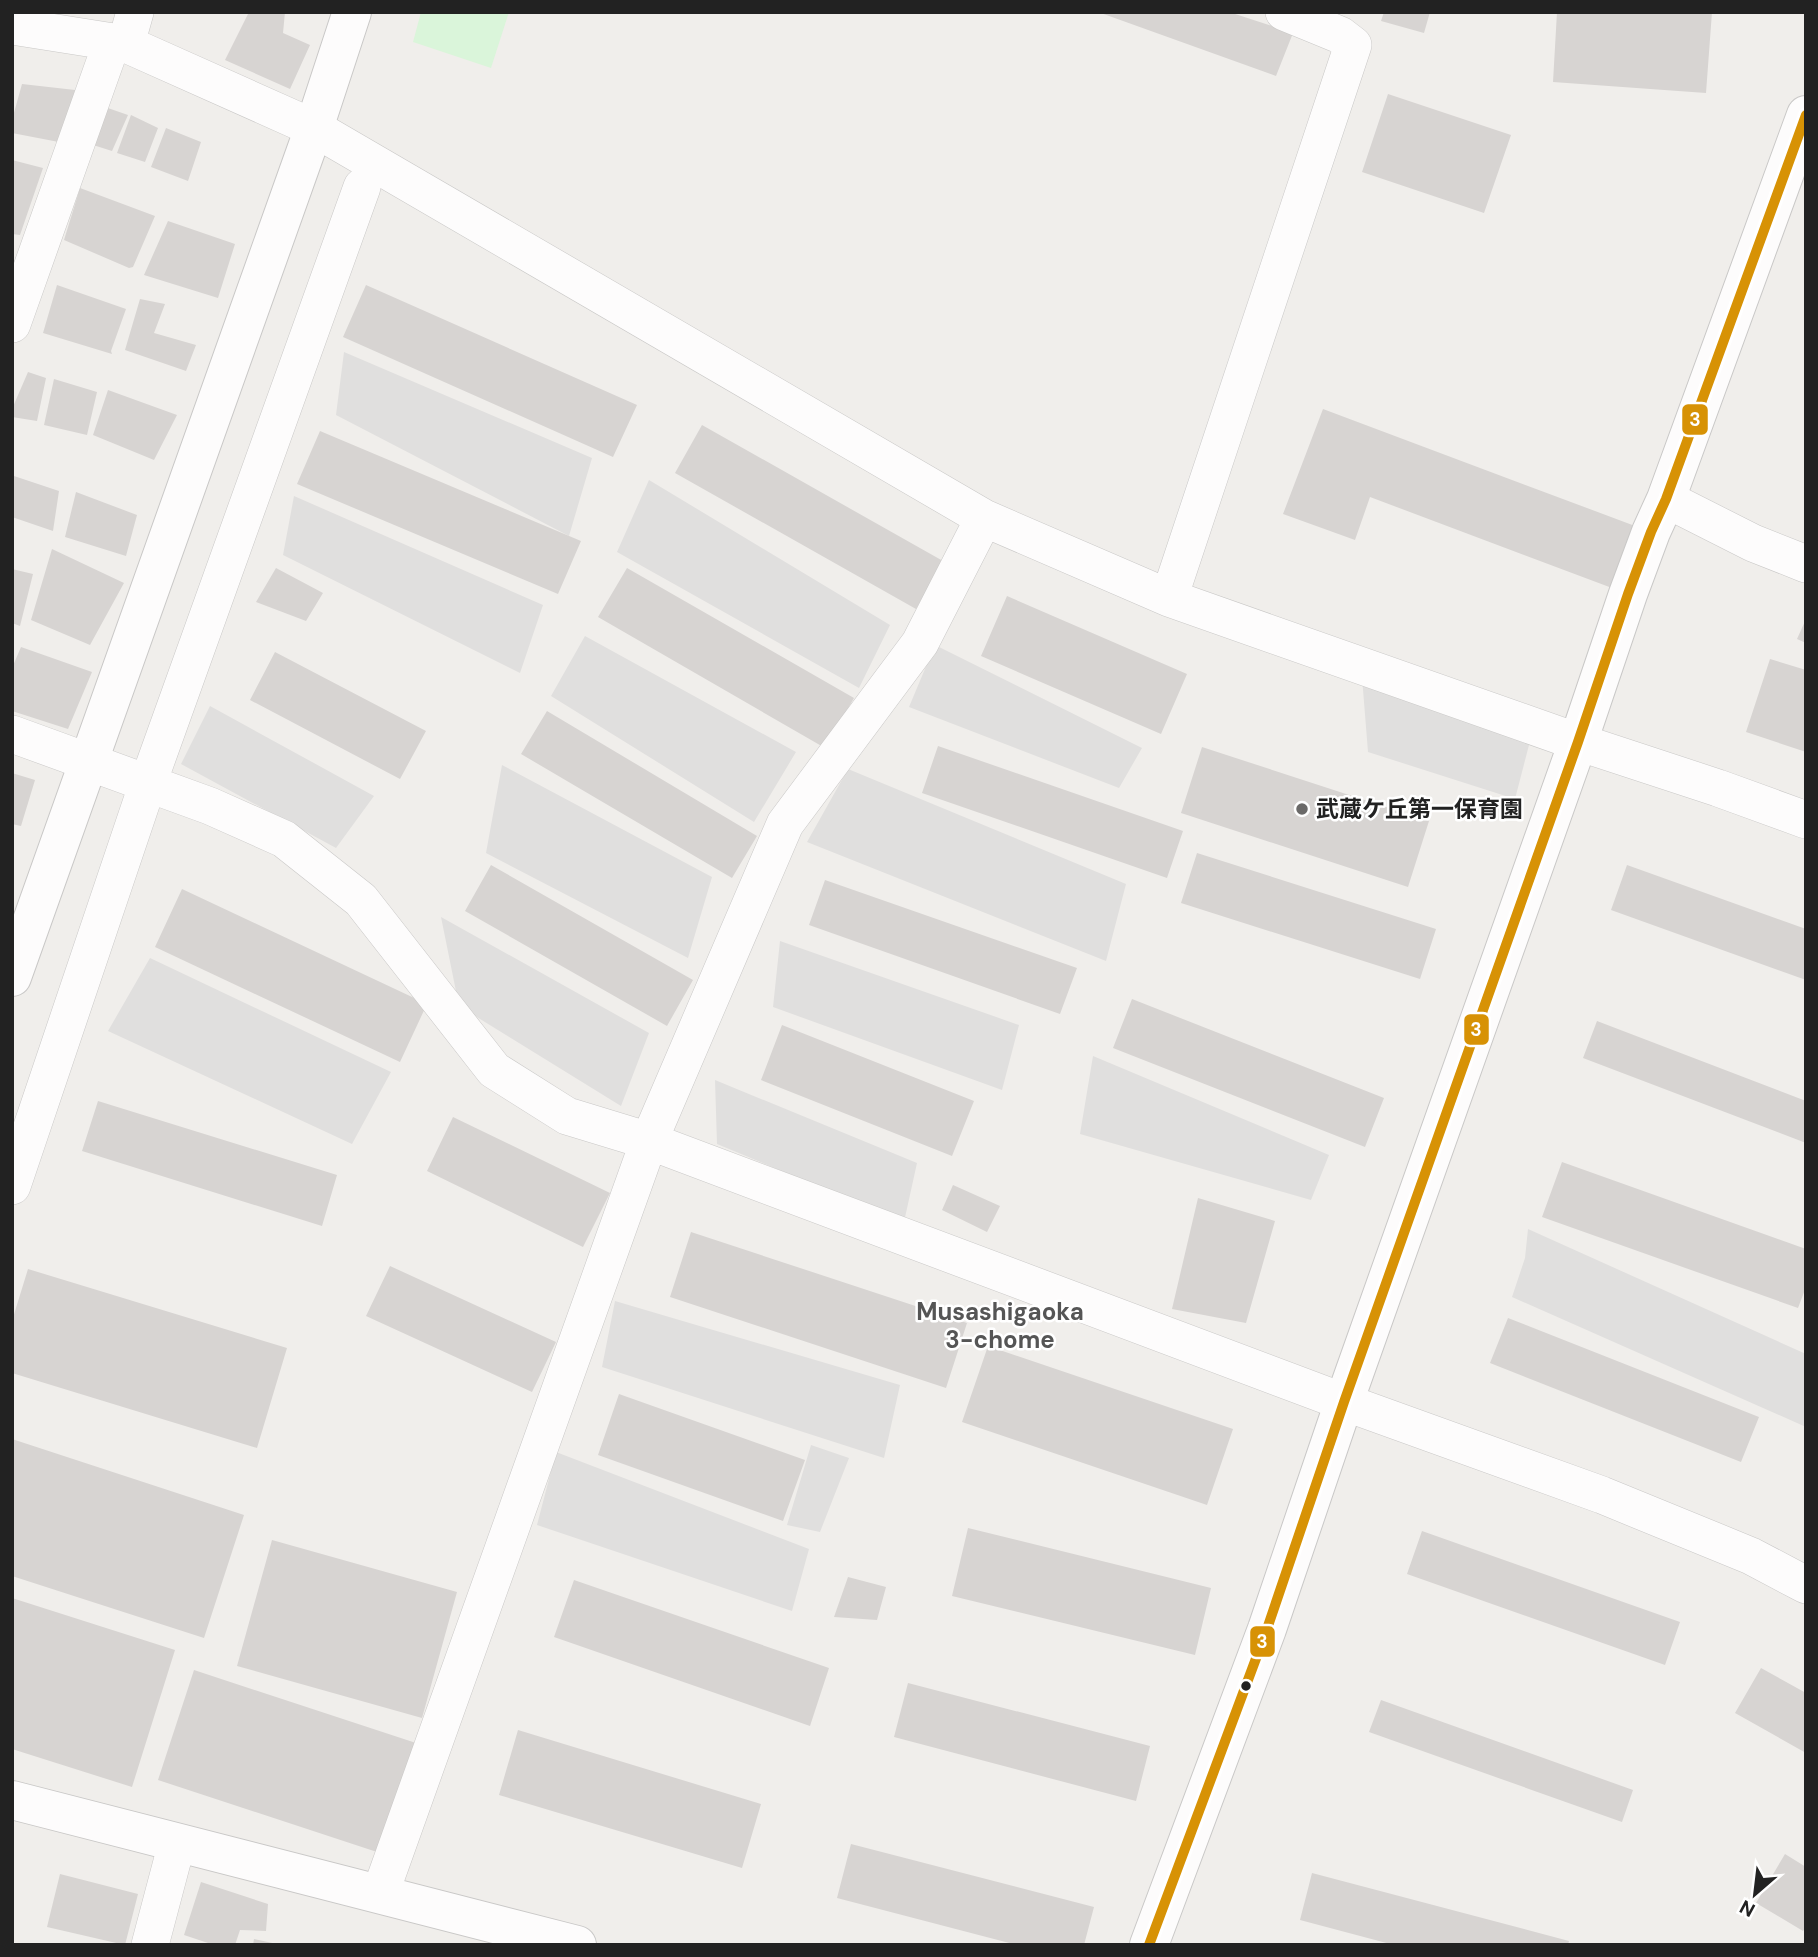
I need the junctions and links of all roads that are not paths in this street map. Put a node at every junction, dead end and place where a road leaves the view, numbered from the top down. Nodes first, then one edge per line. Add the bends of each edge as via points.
1 (352, 12) edge
2 (1284, 12) edge
3 (12, 26) edge
4 (124, 33) edge
5 (1804, 125) edge
6 (313, 128) junction
7 (362, 187) dead end
8 (24, 259) edge
9 (12, 324) edge
10 (1665, 499) junction
11 (984, 518) junction
12 (1806, 564) edge
13 (1169, 598) junction
14 (12, 734) edge
15 (1578, 742) junction
16 (89, 761) junction
17 (148, 783) junction
18 (1806, 820) edge
19 (12, 977) edge
20 (649, 1142) junction
21 (12, 1186) edge
22 (1344, 1402) junction
23 (1806, 1585) edge
24 (12, 1800) edge
25 (177, 1843) junction
26 (380, 1894) junction
27 (150, 1945) edge
28 (577, 1945) edge
29 (1149, 1945) edge

1 - 6 street
2 - 13 street via 1353,45
3 - 4 street
4 - 6 street
4 - 8 street
5 - 10 street
6 - 11 street
6 - 16 street
7 - 17 street
8 - 9 street
10 - 12 street via 1753,544
10 - 15 street
11 - 13 street
11 - 20 street via 920,643 785,824
13 - 15 street
14 - 16 street
15 - 18 street
15 - 22 street
16 - 17 street
16 - 19 street
17 - 20 street via 284,839 361,900 494,1070 567,1116
17 - 21 street
20 - 22 street
20 - 26 street
22 - 23 street via 1602,1495 1751,1556
22 - 29 street via 1267,1629
24 - 25 street
25 - 26 street
25 - 27 street
26 - 28 street

